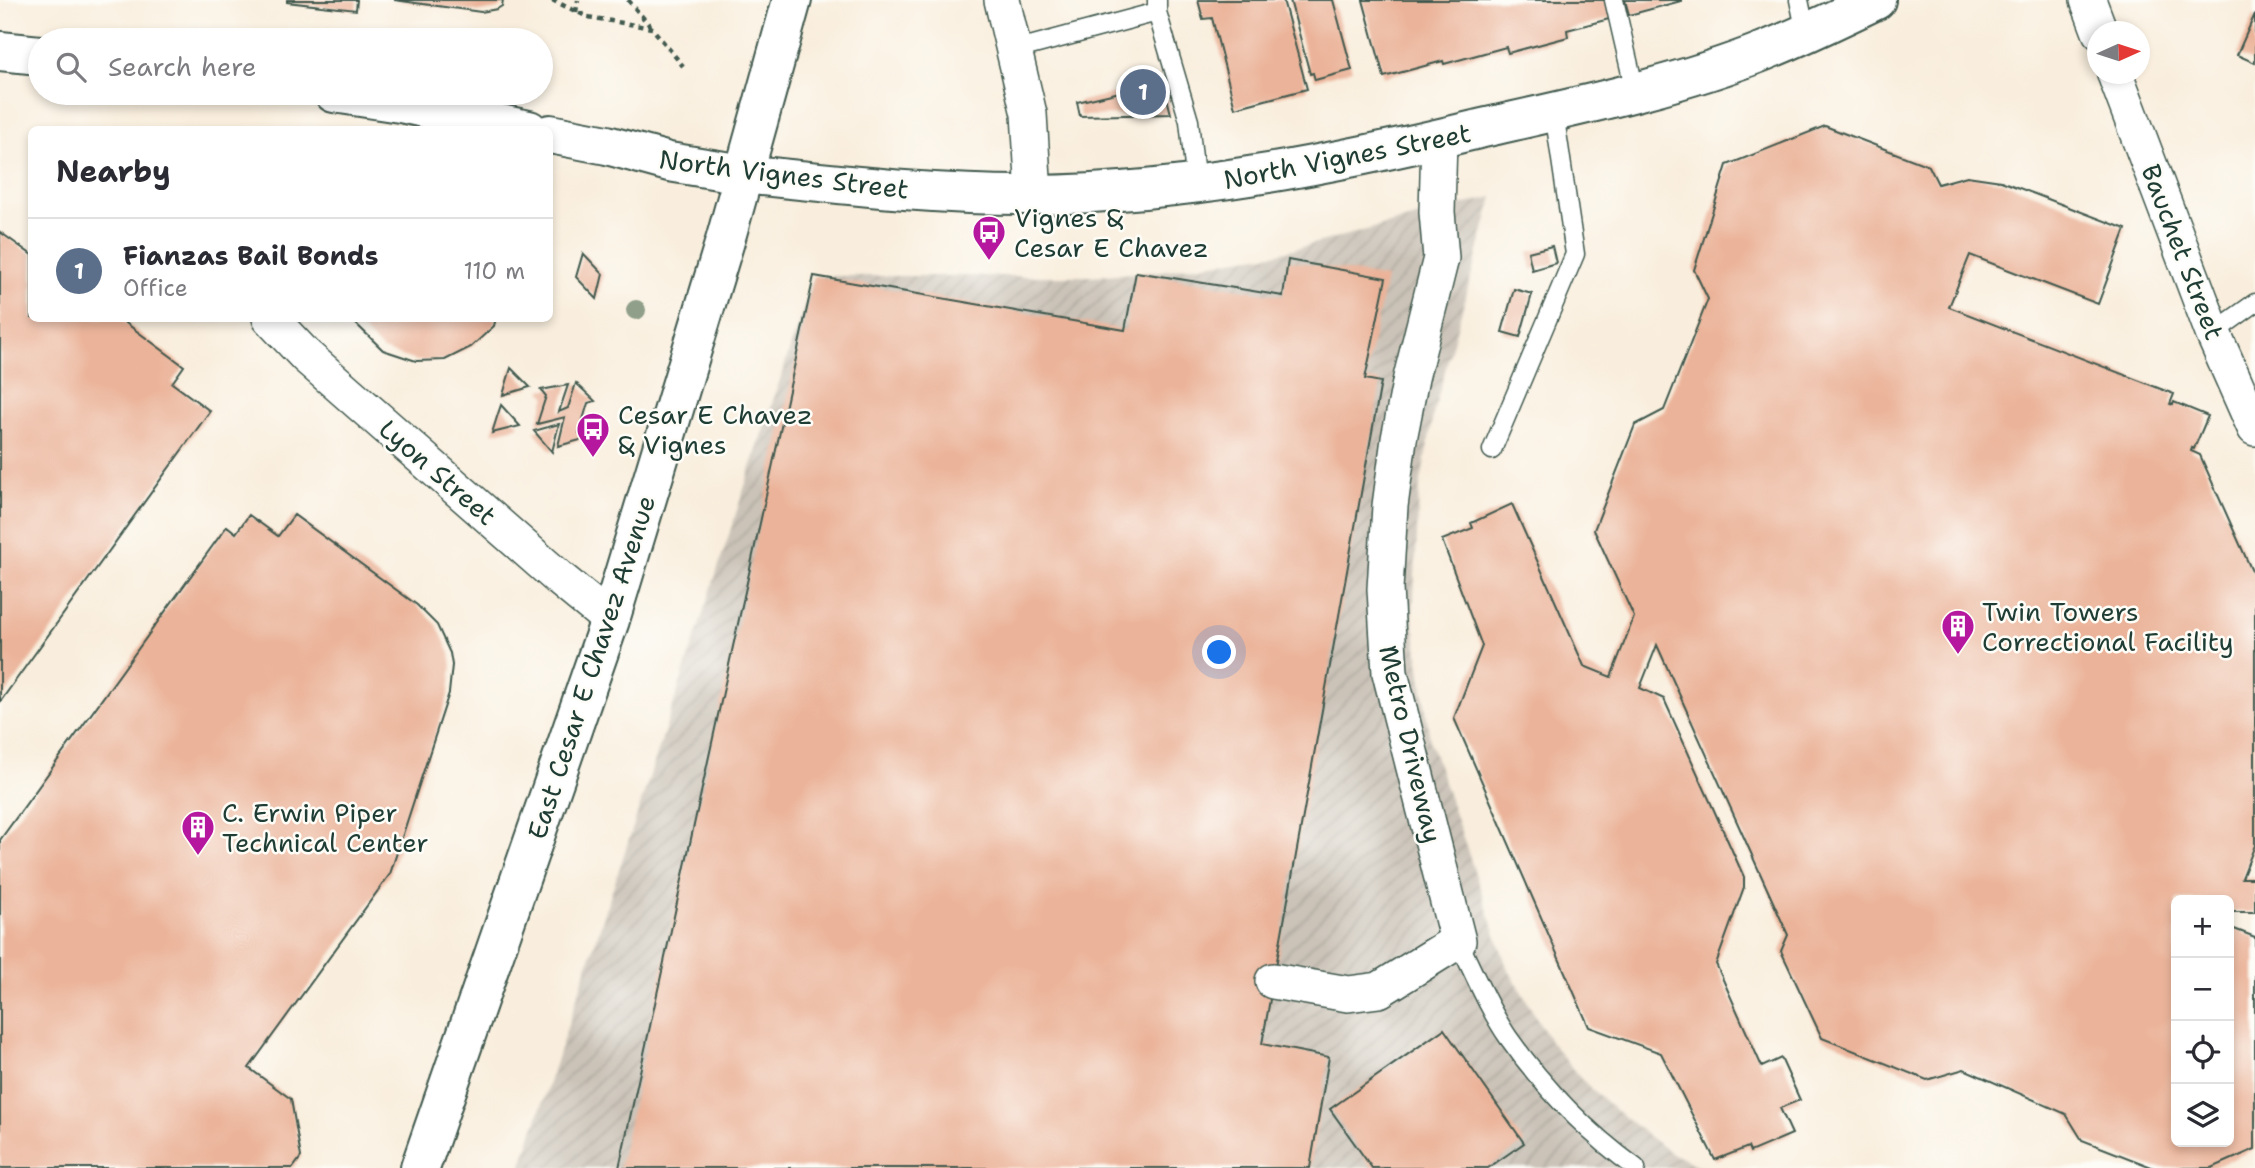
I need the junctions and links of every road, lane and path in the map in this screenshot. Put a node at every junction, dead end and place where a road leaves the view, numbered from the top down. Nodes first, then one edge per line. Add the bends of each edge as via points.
1 (552, 0) edge
2 (578, 0) edge
3 (628, 0) edge
4 (792, 0) edge
5 (1002, 0) edge
6 (1614, 0) edge
7 (1876, 0) edge
8 (2088, 0) edge
9 (1157, 6) edge
10 (576, 12) junction
11 (1802, 16) edge
12 (2096, 21) edge
13 (652, 28) junction
14 (1015, 50) junction
15 (0, 51) edge
16 (28, 54) edge
17 (683, 66) dead end
18 (2119, 84) edge
19 (1635, 91) junction
20 (410, 105) edge
21 (1554, 112) junction
22 (510, 126) edge
23 (553, 135) edge
24 (1439, 139) junction
25 (743, 174) junction
26 (1196, 185) junction
27 (1034, 195) junction
28 (2255, 303) edge
29 (275, 322) edge
30 (2213, 332) junction
31 (2255, 428) edge
32 (1492, 450) dead end
33 (610, 620) junction
34 (1458, 941) junction
35 (1273, 981) dead end
36 (420, 1168) edge
37 (1636, 1168) edge

1 - 10 path
2 - 10 path
3 - 13 path
4 - 25 main road, East Cesar E Chavez Avenue
5 - 14 street
6 - 19 lane
7 - 11 main road, North Vignes Street
8 - 12 street
9 - 14 lane
9 - 26 lane via 1189,121
10 - 13 path
11 - 19 main road, North Vignes Street via 1762,52
13 - 17 path
14 - 27 street via 1029,114
15 - 16 main road
18 - 30 street, Bauchet Street
19 - 21 main road, North Vignes Street
20 - 22 main road
21 - 24 main road, North Vignes Street
21 - 32 lane via 1574,254
23 - 25 main road, North Vignes Street
24 - 26 main road, North Vignes Street
24 - 34 street, Metro Driveway via 1441,258 1399,439 1386,548 1386,630 1390,673
25 - 27 main road, North Vignes Street via 895,189
25 - 33 main road, East Cesar E Chavez Avenue
26 - 27 main road, North Vignes Street
28 - 30 lane
29 - 33 street, Lyon Street via 306,356
30 - 31 street, Bauchet Street
33 - 36 main road, East Cesar E Chavez Avenue
34 - 35 street via 1379,990 1349,993
34 - 37 lane via 1507,1035 1552,1096

